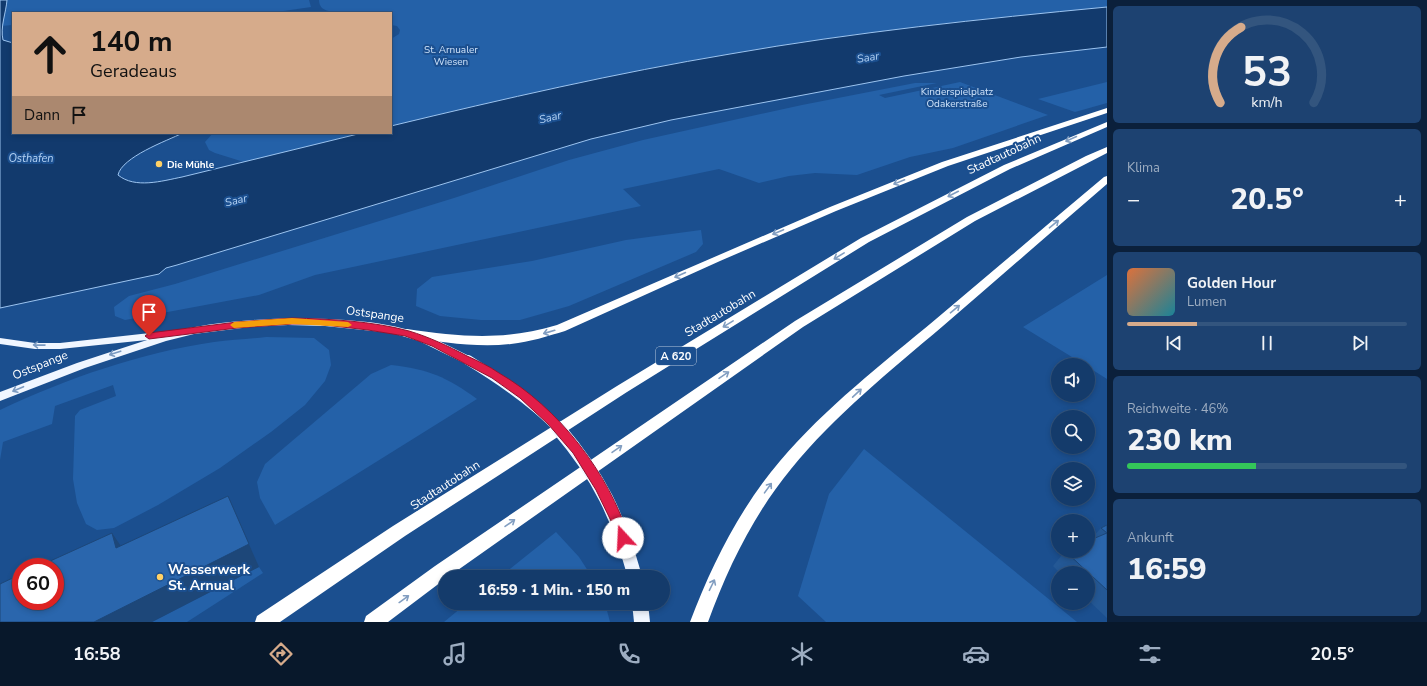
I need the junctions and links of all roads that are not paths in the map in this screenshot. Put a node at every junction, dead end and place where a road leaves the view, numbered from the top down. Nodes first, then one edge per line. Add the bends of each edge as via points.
1 (1107, 110) edge
2 (1107, 124) edge
3 (1107, 150) edge
4 (1107, 180) edge
5 (193, 331) junction
6 (407, 333) junction
7 (0, 341) edge
8 (0, 397) edge
9 (633, 570) edge
10 (641, 610) edge
11 (264, 622) edge
12 (373, 622) edge
13 (642, 622) edge
14 (699, 622) edge

1 -> 6 highway via 944,164 716,259 561,328 536,336 486,341
2 -> 11 highway, Stadtautobahn / A 620 via 1007,167 865,240 622,389 399,531
12 -> 3 highway via 798,324 971,220
14 -> 4 highway via 709,592 746,520 802,446 857,392
5 - 6 main road, Ostspange via 237,325 316,321
5 -> 7 main road via 60,346
5 -> 8 main road, Ostspange via 82,364
6 - 9 main road, Ostspange, bridge via 435,344 496,375 524,395 552,421 577,450 601,487 619,525
10 - 13 main road

